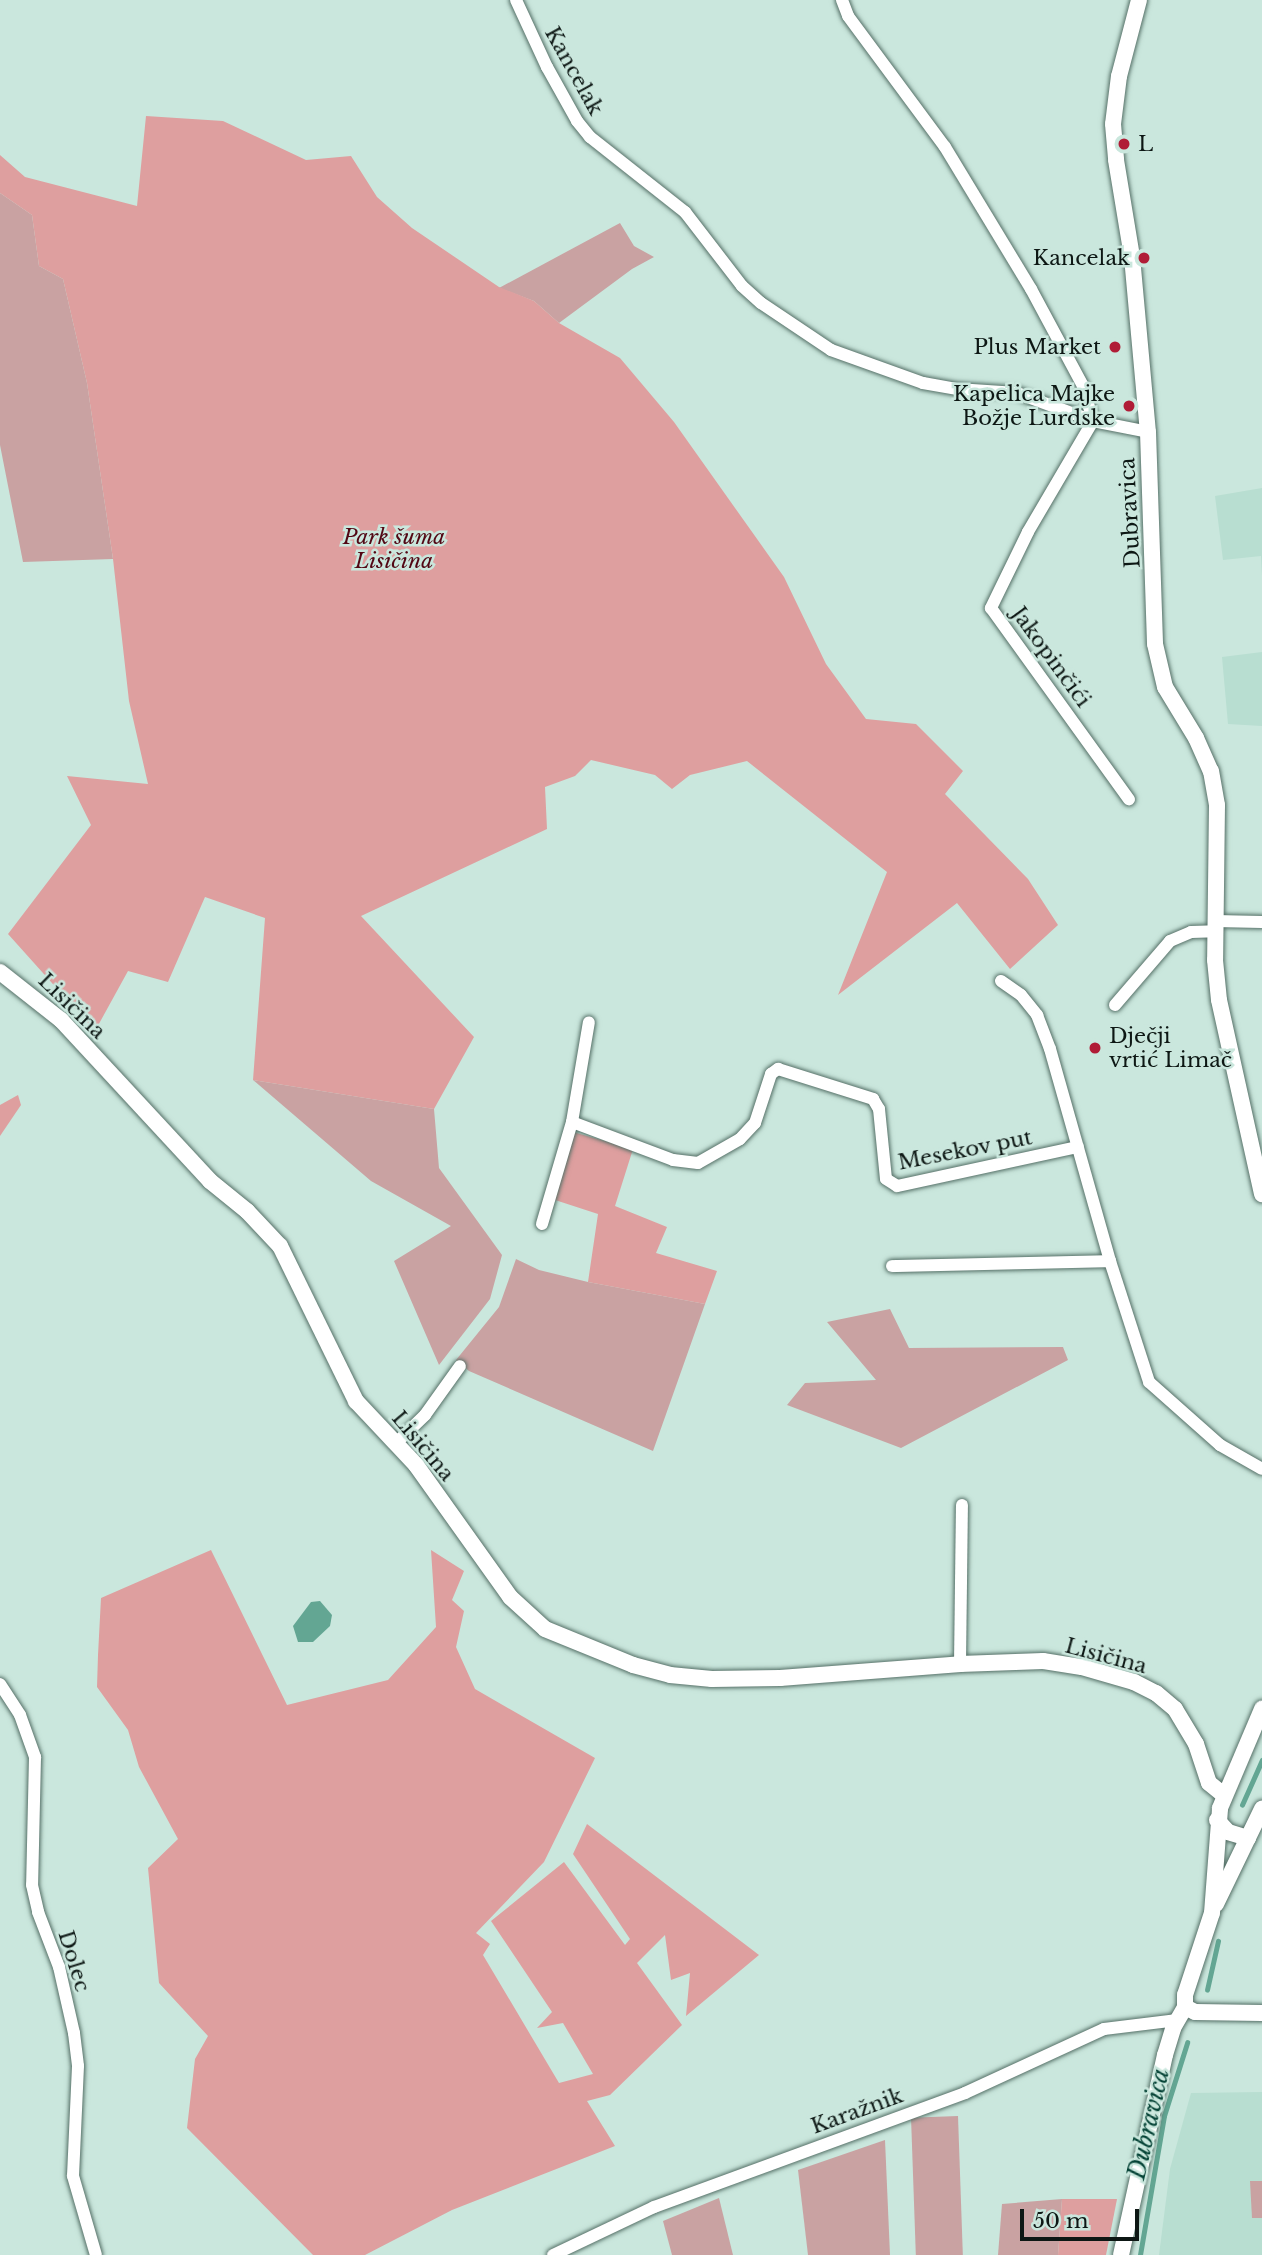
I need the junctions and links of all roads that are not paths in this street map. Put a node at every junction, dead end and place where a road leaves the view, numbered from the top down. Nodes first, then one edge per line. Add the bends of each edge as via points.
1 (516, 0) edge
2 (842, 0) edge
3 (1139, 0) edge
4 (1093, 421) junction
5 (1148, 432) junction
6 (1129, 799) dead end
7 (1262, 922) edge
8 (1215, 926) junction
9 (0, 972) edge
10 (1001, 981) dead end
11 (1115, 1006) dead end
12 (589, 1022) dead end
13 (572, 1122) junction
14 (1078, 1147) junction
15 (1262, 1194) edge
16 (542, 1224) dead end
17 (1110, 1261) junction
18 (892, 1266) dead end
19 (460, 1366) dead end
20 (395, 1444) junction
21 (1262, 1469) edge
22 (962, 1505) dead end
23 (960, 1664) junction
24 (0, 1684) edge
25 (1262, 1709) edge
26 (1224, 1795) junction
27 (1262, 1809) edge
28 (1217, 1821) junction
29 (1248, 1838) junction
30 (1212, 1913) junction
31 (1181, 2013) junction
32 (1262, 2013) edge
33 (96, 2255) edge
34 (553, 2255) edge
35 (1121, 2255) edge

1 - 4 street, Kancelak via 577,121 590,137 685,212 742,286 761,303 831,350 870,365 923,383 1017,393
2 - 4 street via 848,16 945,147 1031,289 1083,386
3 - 5 street, Dubravica via 1119,76 1114,124
4 - 5 street, Kancelak
4 - 6 street, Jakopinčići via 1028,532 991,608
5 - 8 street, Dubravica via 1157,663 1165,687 1211,771 1217,805
7 - 8 street
8 - 11 street via 1170,941
8 - 15 street, Dubravica via 1219,1000
9 - 20 street, Lisičina via 61,1020 210,1181 280,1246 356,1401
10 - 14 street via 1021,995 1037,1015
12 - 13 street
13 - 14 street, Mesekov put via 673,1160 698,1163 740,1139 755,1123 771,1074 778,1069 873,1098 879,1109 886,1180 897,1186
13 - 16 street
14 - 17 street
17 - 18 street
17 - 21 street via 1149,1382 1220,1445
19 - 20 street via 425,1415
20 - 23 street, Lisičina via 416,1465 529,1618 592,1649 670,1675 712,1679
22 - 23 street
23 - 26 street, Lisičina via 1043,1661 1134,1682 1175,1709 1196,1744 1209,1783
24 - 33 street, Dolec via 20,1715 35,1757 32,1885 59,1967 74,2033 78,2066 73,2176
25 - 26 street
26 - 28 street
27 - 29 street
28 - 29 street via 1228,1832
28 - 30 street
29 - 30 street
30 - 31 street
31 - 32 street, Karažnik
31 - 34 street, Karažnik via 1104,2029 965,2093 654,2207
31 - 35 street via 1151,2114

